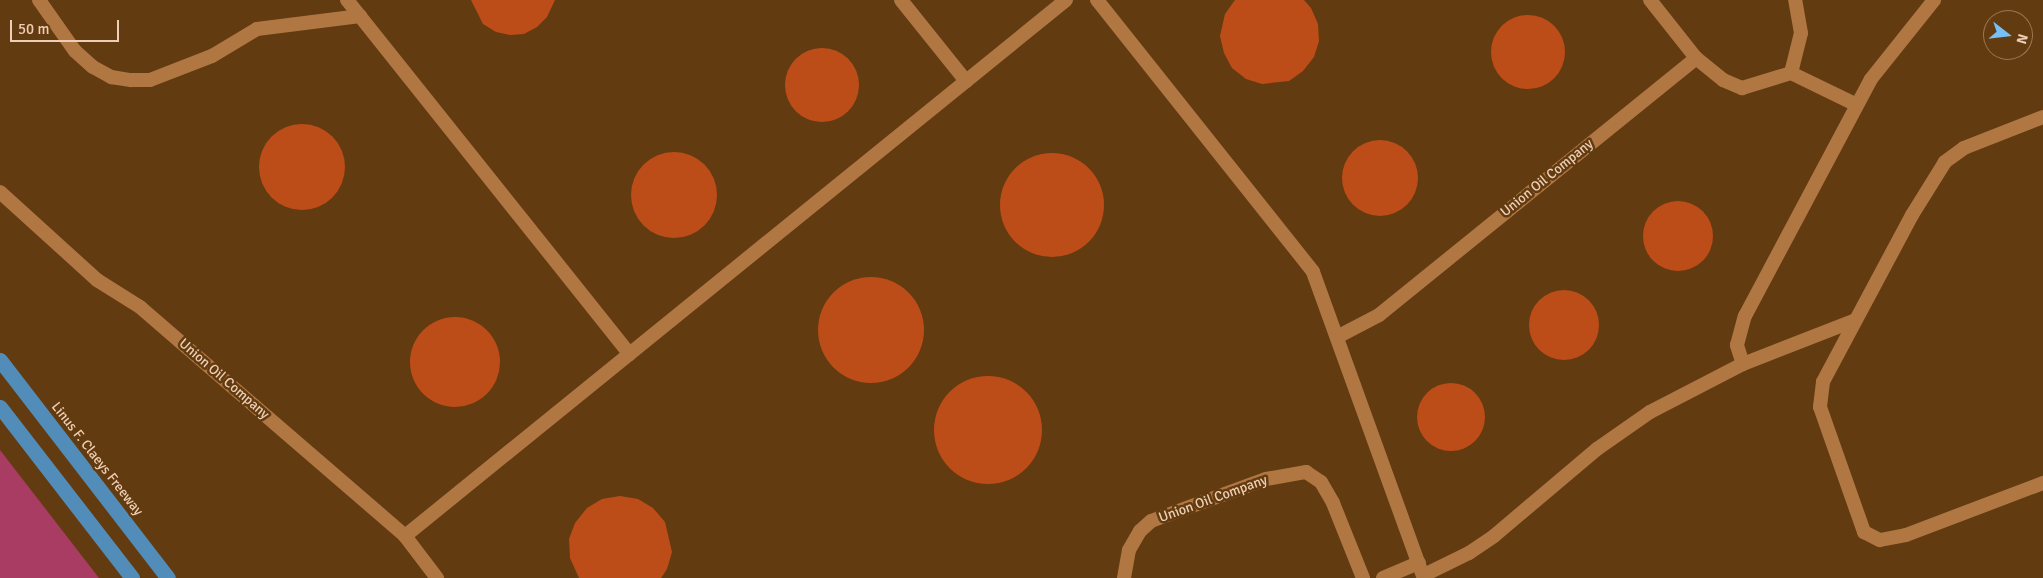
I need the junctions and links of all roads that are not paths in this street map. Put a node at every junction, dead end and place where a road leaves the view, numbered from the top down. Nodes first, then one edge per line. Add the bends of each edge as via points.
1 (39, 0) edge
2 (347, 0) edge
3 (901, 0) edge
4 (1066, 0) edge
5 (1098, 0) edge
6 (1650, 0) edge
7 (1795, 0) edge
8 (1934, 0) edge
9 (360, 16) junction
10 (1696, 58) junction
11 (1791, 73) junction
12 (966, 81) junction
13 (1857, 105) junction
14 (2043, 117) edge
15 (0, 192) edge
16 (1856, 320) junction
17 (1337, 337) junction
18 (630, 354) junction
19 (0, 360) edge
20 (1743, 364) junction
21 (0, 408) edge
22 (2043, 483) edge
23 (406, 536) junction
24 (1422, 572) edge
25 (132, 578) edge
26 (168, 578) edge
27 (437, 578) edge
28 (1124, 578) edge
29 (1363, 578) edge
30 (1383, 578) edge

1 - 9 street via 75,51 93,67 111,77 131,80 150,80 212,56 258,29
2 - 9 street
3 - 12 street
4 - 12 street
5 - 17 street via 1313,272
6 - 10 street
7 - 11 street via 1801,33
8 - 13 street via 1871,79
9 - 18 street
10 - 11 street via 1723,80 1742,88
10 - 17 street, Union Oil Company via 1379,315
11 - 13 street
12 - 18 street
13 - 20 street via 1745,316 1737,345
14 - 16 street via 1964,148 1945,162 1912,215
15 - 23 street, Union Oil Company via 97,280 140,307
16 - 20 street
16 - 22 street via 1823,382 1820,407 1864,532 1880,540 1906,535
17 - 24 street
18 - 23 street
19 - 26 highway, Linus F. Claeys Freeway
20 - 24 street via 1650,412 1597,449 1494,536 1469,553
21 - 25 highway
23 - 27 street, Union Oil Company
24 - 30 street
28 - 29 street, Union Oil Company via 1129,550 1140,531 1152,521 1266,479 1306,472 1321,482 1333,503

